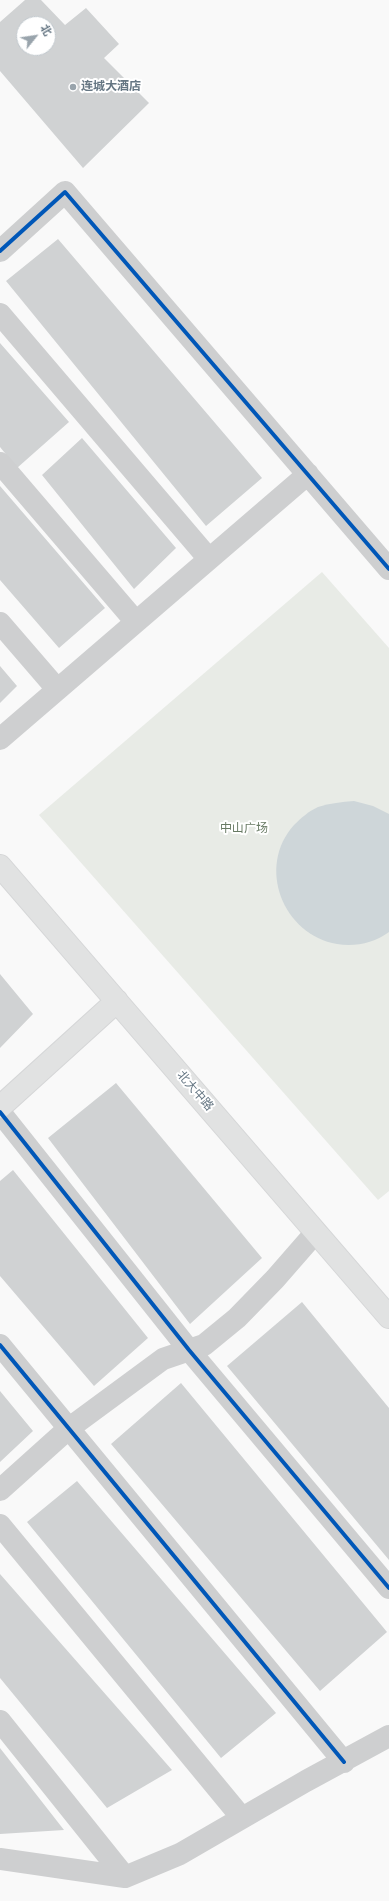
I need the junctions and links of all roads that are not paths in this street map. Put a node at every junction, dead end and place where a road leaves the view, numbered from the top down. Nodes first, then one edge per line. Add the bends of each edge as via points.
1 (0, 251) edge
2 (0, 314) edge
3 (0, 463) edge
4 (308, 474) junction
5 (209, 559) junction
6 (389, 569) edge
7 (136, 622) junction
8 (0, 623) edge
9 (57, 689) junction
10 (0, 739) edge
11 (0, 866) edge
12 (117, 1001) junction
13 (0, 1107) edge
14 (0, 1112) edge
15 (316, 1232) junction
16 (389, 1317) edge
17 (0, 1345) edge
18 (189, 1350) junction
19 (68, 1429) junction
20 (0, 1490) edge
21 (0, 1525) edge
22 (389, 1588) edge
23 (0, 1721) edge
24 (389, 1736) edge
25 (344, 1762) junction
26 (242, 1818) junction
27 (0, 1859) edge
28 (125, 1877) junction

1 - 4 street via 65,192
2 - 5 street
3 - 7 street
4 - 5 street
4 - 6 street
5 - 7 street
7 - 9 street
8 - 9 street
9 - 10 street
11 - 12 main road, 北大中路
12 - 13 main road
12 - 15 main road, 北大中路
14 - 18 street
15 - 16 main road, 北大中路
15 - 18 street via 237,1318 204,1345
17 - 19 street
18 - 19 street via 163,1360
18 - 22 street
19 - 20 street
19 - 25 street
21 - 26 street
23 - 28 street
24 - 25 street
25 - 26 street
26 - 28 street via 180,1854
27 - 28 street

